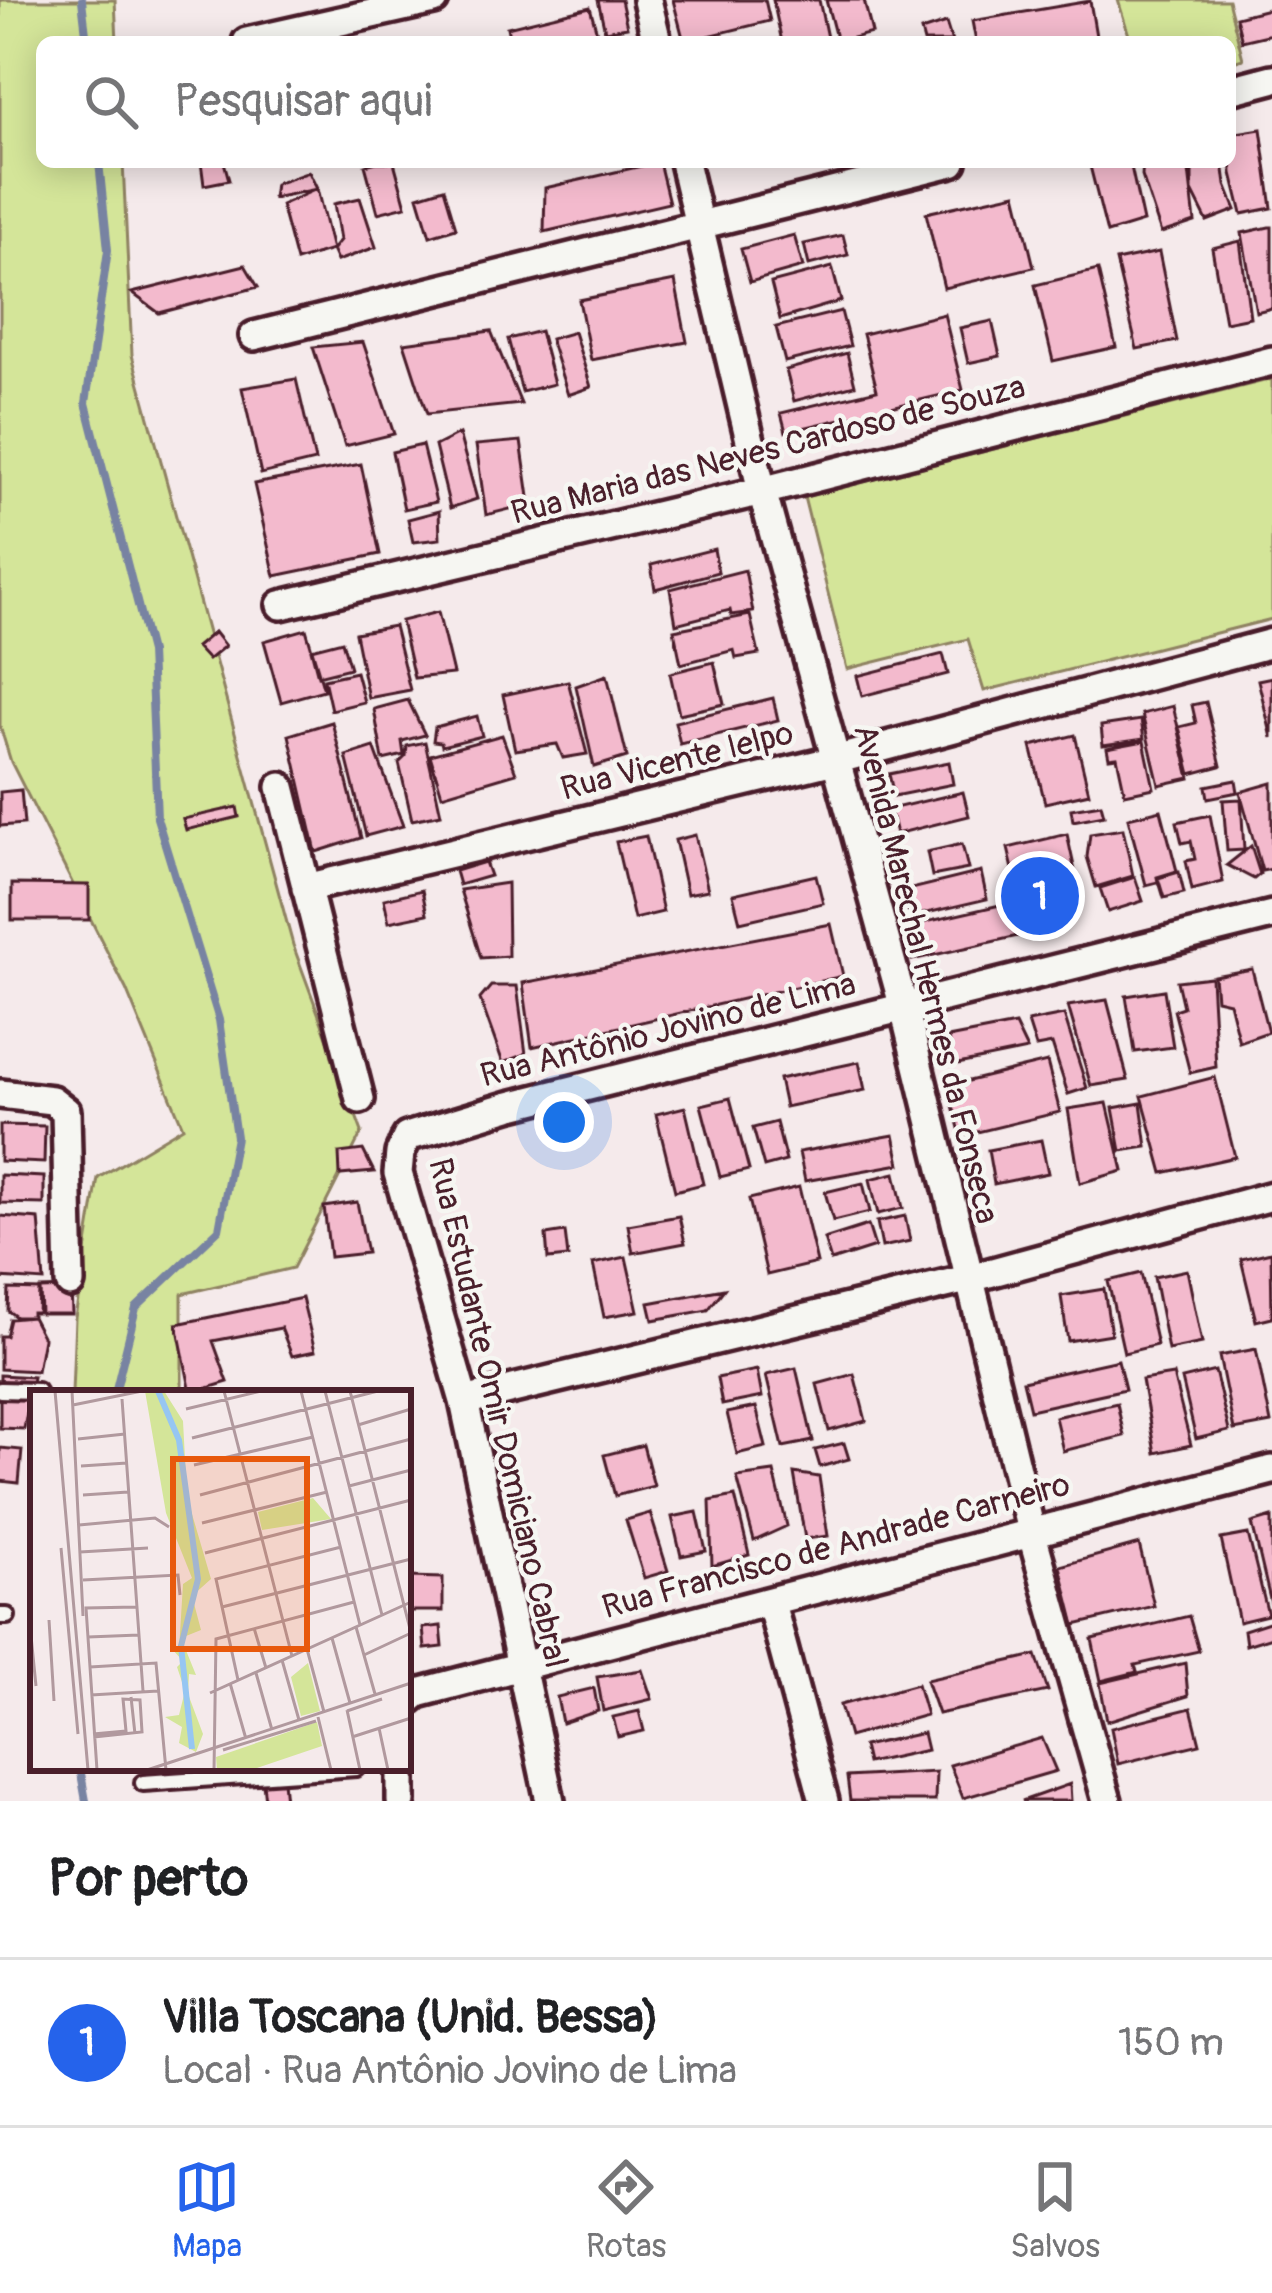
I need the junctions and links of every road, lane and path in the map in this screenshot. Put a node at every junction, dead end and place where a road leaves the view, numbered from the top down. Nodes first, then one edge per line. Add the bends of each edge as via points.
1 (434, 0) edge
2 (647, 0) edge
3 (274, 36) edge
4 (656, 36) edge
5 (1272, 79) edge
6 (1236, 88) edge
7 (685, 168) edge
8 (929, 168) edge
9 (699, 228) junction
10 (254, 336) dead end
11 (1272, 361) edge
12 (762, 491) junction
13 (281, 605) dead end
14 (1272, 643) edge
15 (835, 760) junction
16 (281, 787) dead end
17 (306, 888) junction
18 (1272, 915) edge
19 (904, 1008) junction
20 (0, 1094) edge
21 (360, 1099) dead end
22 (431, 1128) joint
23 (1272, 1196) edge
24 (967, 1279) junction
25 (70, 1283) dead end
26 (0, 1390) edge
27 (37, 1390) edge
28 (464, 1401) junction
29 (1272, 1470) edge
30 (1031, 1531) junction
31 (771, 1603) junction
32 (521, 1666) junction
33 (413, 1697) edge
34 (313, 1771) edge
35 (143, 1783) dead end
36 (550, 1801) edge
37 (824, 1801) edge
38 (1107, 1801) edge

1 - 3 street
2 - 4 street
5 - 6 street
7 - 9 street, Avenida Marechal Hermes da Fonseca
8 - 9 street
9 - 10 street
9 - 12 street, Avenida Marechal Hermes da Fonseca
11 - 12 street, Rua Maria das Neves Cardoso de Souza
12 - 13 street, Rua Maria das Neves Cardoso de Souza
12 - 15 street, Avenida Marechal Hermes da Fonseca
14 - 15 street, Rua Vicente Ielpo
15 - 17 street, Rua Vicente Ielpo
15 - 19 street, Avenida Marechal Hermes da Fonseca
16 - 17 street
17 - 21 street
18 - 19 street, Rua Antônio Jovino de Lima
19 - 22 street, Rua Antônio Jovino de Lima
19 - 24 street, Avenida Marechal Hermes da Fonseca
20 - 25 street via 52,1100 66,1111
22 - 28 street, Rua Estudante Omir Domiciano Cabral via 407,1137 398,1173
23 - 24 street
24 - 28 street
24 - 30 street, Avenida Marechal Hermes da Fonseca
26 - 27 lane
28 - 32 street, Rua Estudante Omir Domiciano Cabral
29 - 30 street, Rua Francisco de Andrade Carneiro
30 - 31 street, Rua Francisco de Andrade Carneiro
30 - 38 street, Avenida Marechal Hermes da Fonseca
31 - 32 street, Rua Francisco de Andrade Carneiro
31 - 37 street
32 - 33 street, Rua Francisco de Andrade Carneiro
32 - 36 street, Rua Estudante Omir Domiciano Cabral
34 - 35 lane

